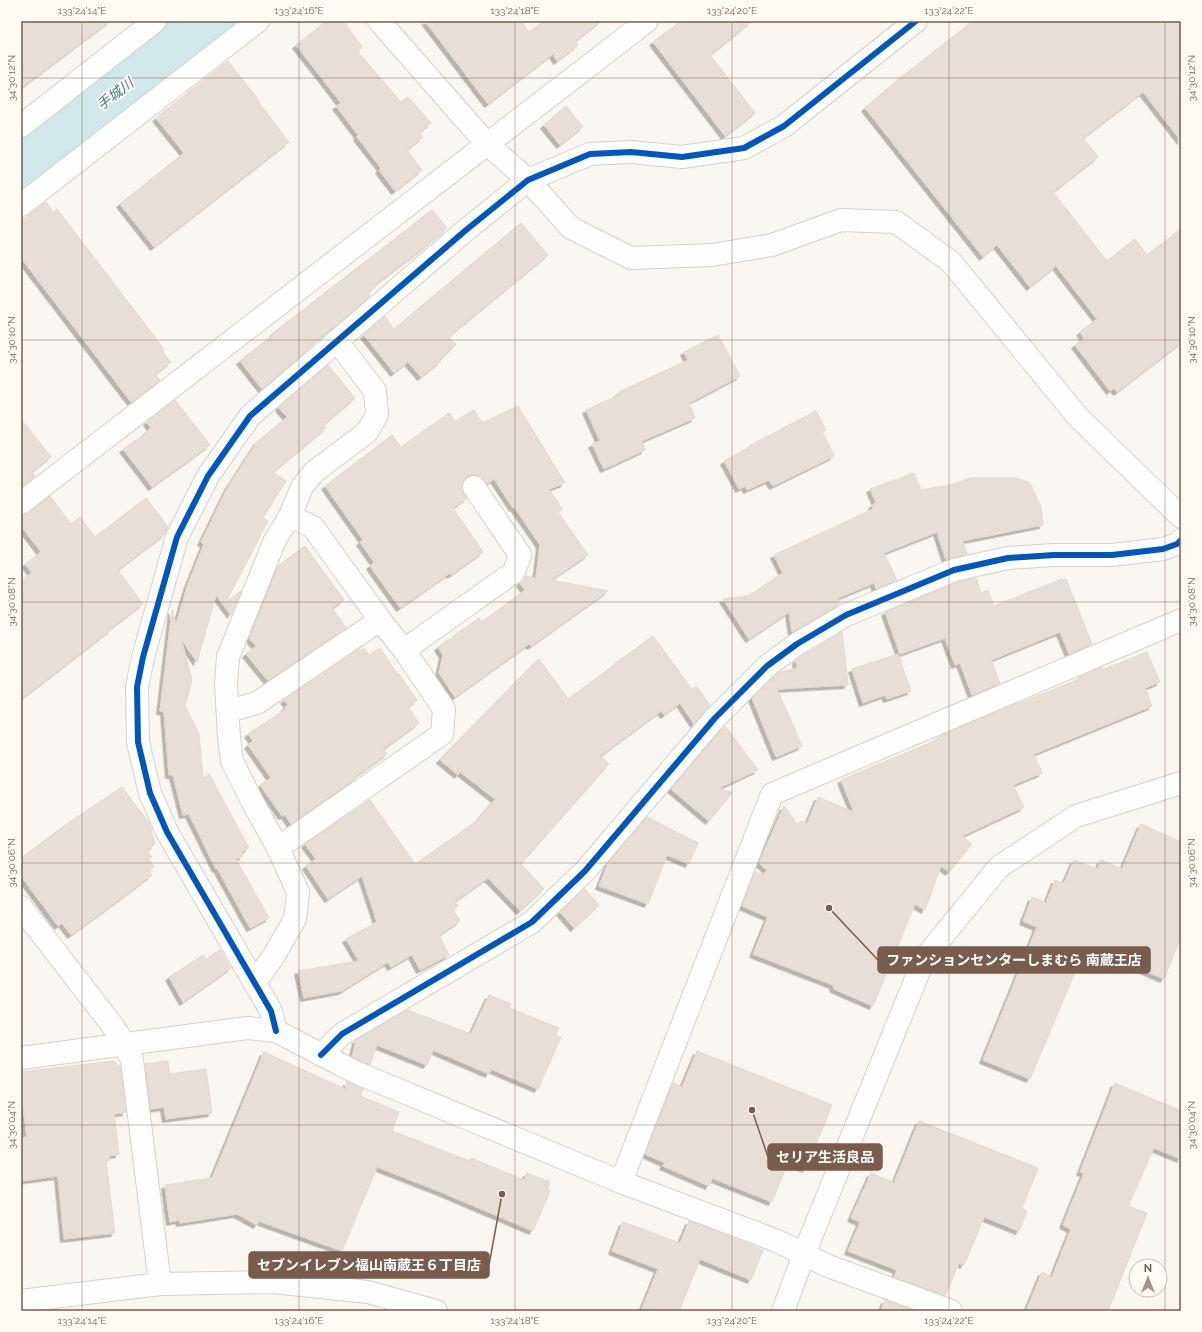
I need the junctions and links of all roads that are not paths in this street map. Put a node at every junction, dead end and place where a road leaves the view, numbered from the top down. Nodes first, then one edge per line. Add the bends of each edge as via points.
1 (155, 21) edge
2 (258, 21) edge
3 (379, 21) edge
4 (647, 21) edge
5 (916, 21) edge
6 (21, 126) edge
7 (487, 144) junction
8 (528, 180) junction
9 (21, 205) edge
10 (337, 341) junction
11 (474, 487) dead end
12 (21, 504) edge
13 (290, 516) junction
14 (1181, 517) edge
15 (1181, 540) edge
16 (380, 620) junction
17 (1181, 620) edge
18 (404, 650) junction
19 (228, 711) junction
20 (1181, 783) edge
21 (278, 848) junction
22 (21, 907) edge
23 (256, 982) junction
24 (276, 1031) junction
25 (125, 1045) junction
26 (321, 1055) junction
27 (21, 1058) edge
28 (621, 1182) junction
29 (804, 1254) junction
30 (160, 1284) junction
31 (21, 1301) edge
32 (436, 1311) edge
33 (783, 1311) edge
34 (951, 1311) edge

1 - 6 street
2 - 9 street
3 - 7 street
4 - 7 street
5 - 8 street via 784,126 744,148 682,157 632,152 590,154
7 - 8 street
7 - 12 street
8 - 10 street
8 - 14 street via 571,228 631,258 712,255 772,246 841,220 896,222 950,262 1078,417
10 - 13 street via 375,391 377,415 367,432 314,472 302,487
10 - 23 street via 250,416 208,476 178,537 143,657 137,687 138,742 150,793 167,832
11 - 18 street via 520,555 514,572
13 - 16 street via 313,527
13 - 19 street via 275,540 228,657
15 - 26 street via 1164,549 1008,558 954,570 846,615 797,644 767,666 715,718 585,871 532,922 342,1034
16 - 18 street
16 - 19 street via 257,703
17 - 28 street via 772,794
18 - 21 street via 444,709 442,734
19 - 21 street via 232,761
20 - 29 street via 1076,816 999,867 924,959
21 - 23 street via 298,892 294,919
22 - 25 street
23 - 24 street via 272,1010
24 - 25 street via 247,1028
24 - 26 street
25 - 27 street
25 - 30 street via 132,1060
26 - 28 street via 355,1072
28 - 29 street via 777,1241
29 - 33 street
29 - 34 street via 828,1266
30 - 31 street
30 - 32 street via 273,1282 368,1292

